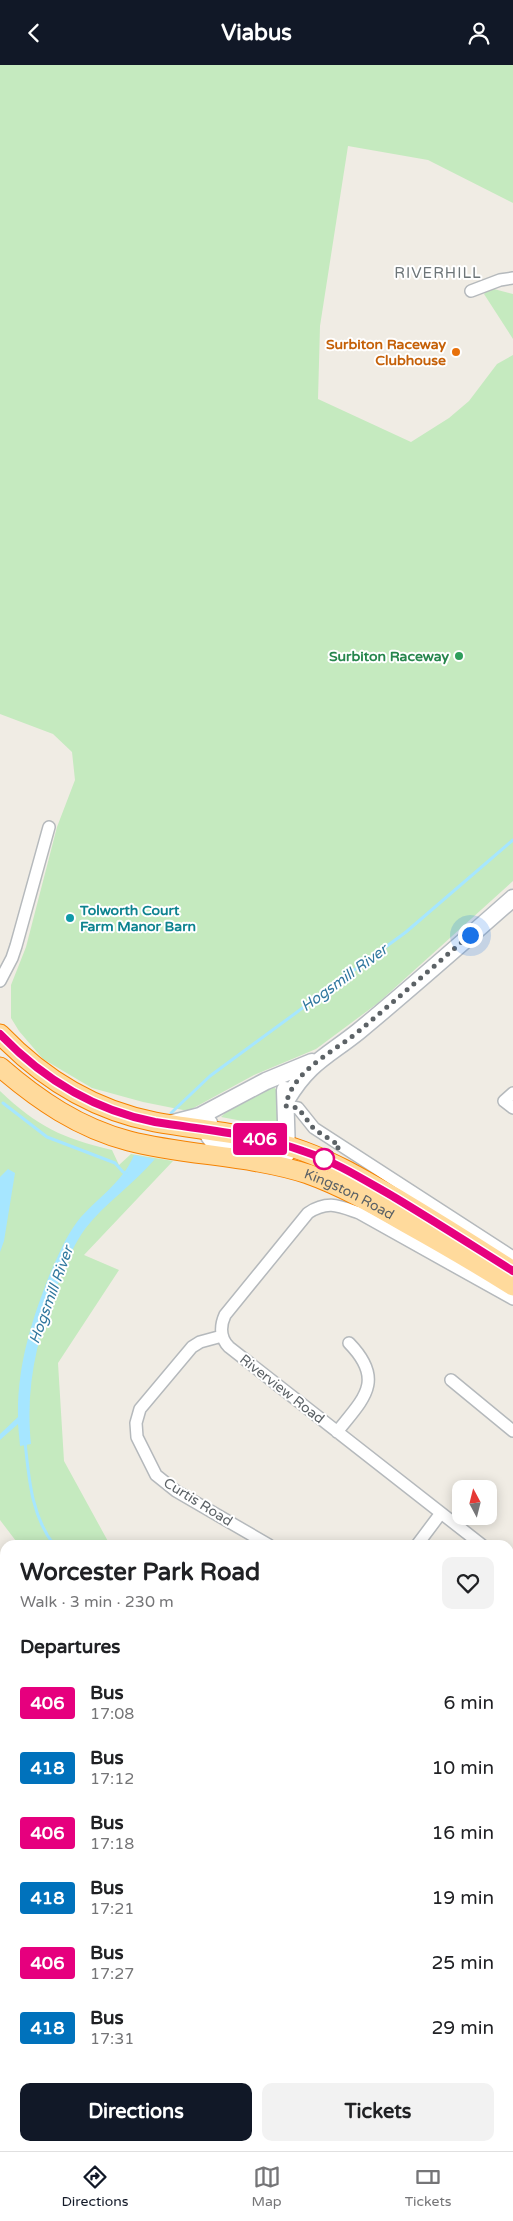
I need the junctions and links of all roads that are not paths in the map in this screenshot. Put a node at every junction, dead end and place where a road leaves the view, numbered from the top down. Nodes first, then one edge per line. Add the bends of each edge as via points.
1 (513, 278) edge
2 (472, 291) dead end
3 (49, 827) dead end
4 (513, 899) edge
5 (0, 981) edge
6 (0, 1034) edge
7 (321, 1058) junction
8 (0, 1067) edge
9 (270, 1079) junction
10 (513, 1093) edge
11 (492, 1099) dead end
12 (286, 1102) junction
13 (508, 1105) edge
14 (218, 1108) junction
15 (169, 1123) junction
16 (207, 1129) junction
17 (288, 1146) junction
18 (264, 1163) junction
19 (513, 1257) edge
20 (513, 1271) edge
21 (513, 1286) edge
22 (513, 1299) edge
23 (222, 1336) junction
24 (349, 1343) dead end
25 (451, 1380) dead end
26 (513, 1431) edge
27 (337, 1432) junction
28 (441, 1513) junction
29 (260, 1540) edge
30 (421, 1540) edge
31 (476, 1540) edge

1 - 2 street via 500,279
3 - 5 street via 14,952
4 - 7 main road via 357,1033
6 - 15 highway, Kingston Road via 39,1071 61,1086 102,1106
7 - 9 main road
7 - 12 main road via 303,1074
8 - 18 highway, Kingston Road via 63,1114 97,1130 129,1141
9 - 12 main road via 282,1084
9 - 14 main road
10 - 13 street
11 - 13 street
12 - 17 main road
12 - 19 street via 298,1108 314,1129
14 - 15 main road via 192,1120
14 - 16 main road
15 - 16 highway, Kingston Road
16 - 17 highway, Kingston Road
16 - 18 main road via 209,1137 216,1143
17 - 18 main road via 285,1156
17 - 20 highway, Kingston Road via 349,1171
18 - 21 highway, Kingston Road via 310,1175 360,1197
22 - 23 street via 359,1213 343,1207 318,1206 308,1213 225,1315 221,1323
23 - 27 street, Riverview Road via 229,1347
23 - 29 street, Curtis Road via 192,1347 140,1409 137,1437 156,1475 176,1491
24 - 27 street via 363,1359 368,1387 365,1396
25 - 26 street
27 - 28 street, Riverview Road
28 - 30 street
28 - 31 street, Riverview Road

